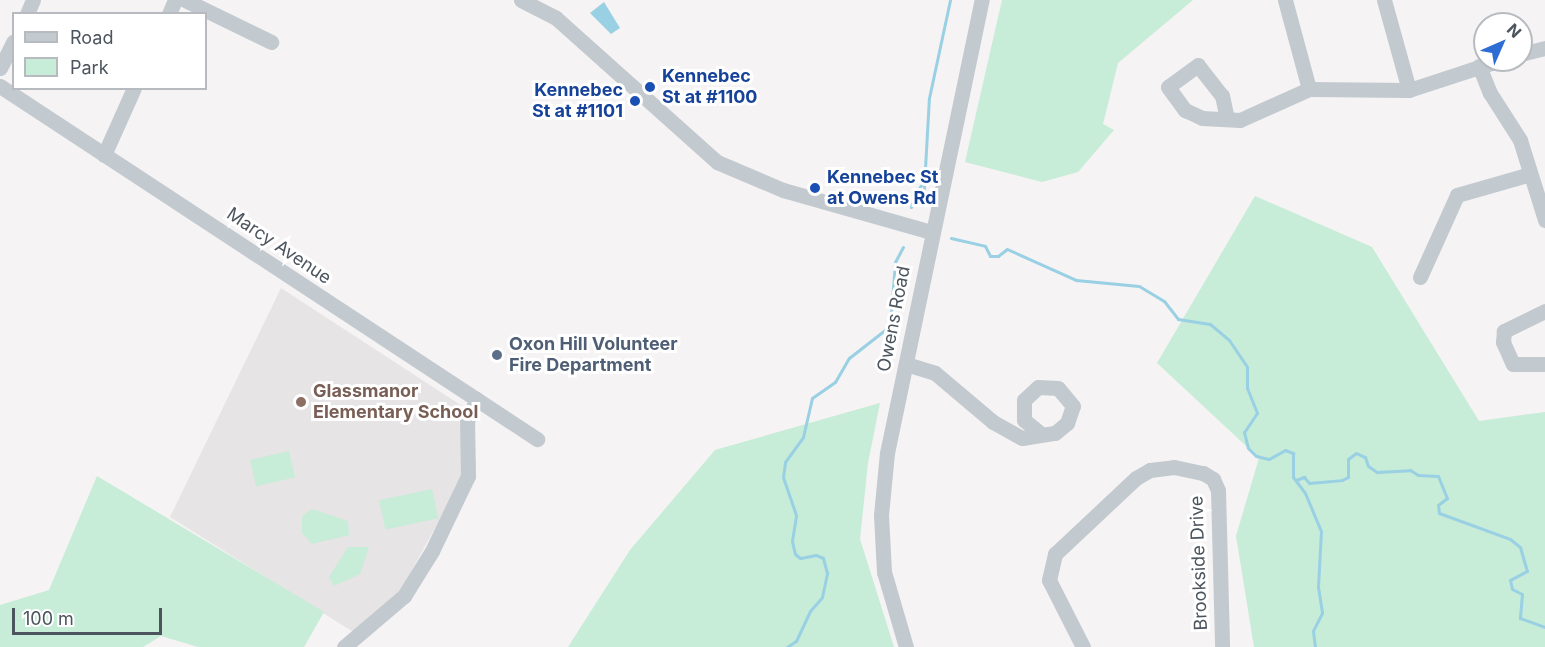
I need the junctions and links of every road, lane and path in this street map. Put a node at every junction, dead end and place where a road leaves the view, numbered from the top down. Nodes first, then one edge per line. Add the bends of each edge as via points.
1 (184, 0) edge
2 (521, 0) edge
3 (982, 0) edge
4 (1285, 0) edge
5 (1384, 0) edge
6 (271, 42) dead end
7 (12, 45) edge
8 (0, 68) edge
9 (1473, 68) edge
10 (1481, 72) edge
11 (0, 86) edge
12 (1309, 89) junction
13 (133, 90) edge
14 (1409, 90) junction
15 (1227, 119) dead end
16 (104, 155) junction
17 (1530, 174) junction
18 (1545, 220) edge
19 (931, 232) junction
20 (1420, 277) dead end
21 (1545, 311) edge
22 (906, 364) junction
23 (1545, 364) edge
24 (477, 399) junction
25 (1040, 433) dead end
26 (537, 439) dead end
27 (362, 642) edge
28 (344, 647) edge
29 (906, 647) edge
30 (1083, 647) edge
31 (1222, 647) edge

1 - 6 street
2 - 19 street via 556,18 717,162 783,190
3 - 19 street, Owens Road
4 - 12 street
5 - 14 street
7 - 8 street
9 - 14 street
10 - 17 street via 1490,93 1514,128
11 - 16 street, Marcy Avenue
12 - 14 street
12 - 15 street via 1240,120
13 - 16 street
16 - 24 street, Marcy Avenue
17 - 18 street
17 - 20 street via 1457,195
19 - 22 street, Owens Road
21 - 23 street via 1504,331 1503,342 1513,364
22 - 25 street via 935,373 1012,434 1027,438
22 - 29 street, Owens Road via 887,453 881,515 884,572
24 - 26 street, Marcy Avenue
24 - 27 street via 467,421 468,476 432,551 404,596
27 - 28 street
30 - 31 street, Brookside Drive via 1049,580 1055,554 1143,473 1186,468 1213,479 1219,500 1217,564

